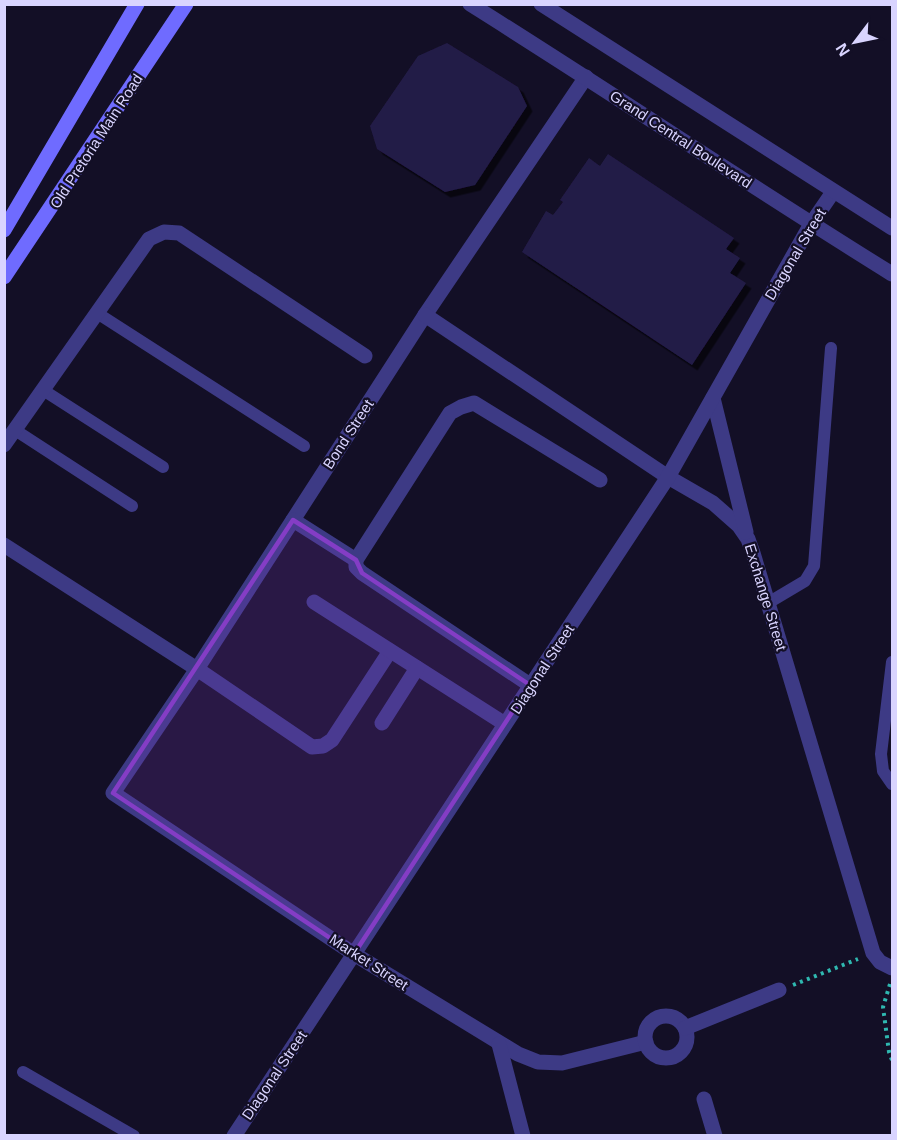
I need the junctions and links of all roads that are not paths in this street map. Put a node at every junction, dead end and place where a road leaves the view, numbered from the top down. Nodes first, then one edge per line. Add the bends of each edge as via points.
1 (137, 4) edge
2 (186, 4) edge
3 (470, 4) edge
4 (542, 4) edge
5 (586, 77) junction
6 (833, 192) junction
7 (811, 224) junction
8 (892, 228) edge
9 (4, 230) edge
10 (892, 274) edge
11 (4, 277) edge
12 (97, 313) junction
13 (425, 315) junction
14 (831, 348) dead end
15 (365, 356) dead end
16 (44, 390) junction
17 (713, 398) junction
18 (15, 430) junction
19 (4, 446) edge
20 (304, 446) dead end
21 (163, 467) dead end
22 (668, 477) junction
23 (600, 480) dead end
24 (132, 506) dead end
25 (293, 520) junction
26 (748, 539) junction
27 (4, 545) edge
28 (356, 560) junction
29 (314, 602) dead end
30 (768, 603) junction
31 (390, 651) junction
32 (417, 668) junction
33 (197, 669) junction
34 (892, 670) edge
35 (530, 686) junction
36 (382, 723) dead end
37 (506, 724) junction
38 (892, 784) edge
39 (113, 794) joint
40 (354, 954) junction
41 (882, 961) edge
42 (779, 990) road end
43 (685, 1028) junction
44 (646, 1042) junction
45 (499, 1044) junction
46 (23, 1072) dead end
47 (704, 1099) dead end
48 (134, 1136) edge
49 (234, 1136) edge
50 (523, 1136) edge
51 (715, 1136) edge

1 - 9 main road, Old Pretoria Main Road
2 - 11 main road, Old Pretoria Main Road
3 - 5 street, Grand Central Boulevard
4 - 6 street
5 - 7 street, Grand Central Boulevard
5 - 13 street, Bond Street
6 - 7 street, Diagonal Street
6 - 8 street
7 - 10 street, Grand Central Boulevard
7 - 17 street, Diagonal Street
12 - 15 street via 149,239 164,232 179,233
12 - 16 street
12 - 20 lane
13 - 22 street, Exchange Street
13 - 25 street, Bond Street
14 - 30 lane via 814,566 805,581
16 - 18 street
16 - 21 lane
17 - 22 street, Diagonal Street
17 - 26 street
18 - 19 street
18 - 24 lane
22 - 26 street, Exchange Street via 712,502
22 - 35 street, Diagonal Street
23 - 28 street via 474,403 461,407 450,413
25 - 28 street
25 - 33 street, Bond Street
26 - 30 street, Exchange Street
27 - 33 street
28 - 35 street via 362,573
29 - 31 street
30 - 41 street, Exchange Street
31 - 32 street
31 - 33 street via 332,740 323,746 312,747
32 - 36 street
32 - 37 street
33 - 39 street, Bond Street
34 - 38 lane via 881,754 883,771
35 - 37 street, Diagonal Street
37 - 40 street, Diagonal Street
39 - 40 street, Market Street
40 - 45 street, Market Street
40 - 49 street, Diagonal Street
42 - 43 street
43 - 44 street via 674,1018 659,1017 648,1027
43 - 44 street via 686,1045 674,1057 656,1056
44 - 45 street, Market Street via 549,1064
45 - 50 street
46 - 48 lane
47 - 51 street

